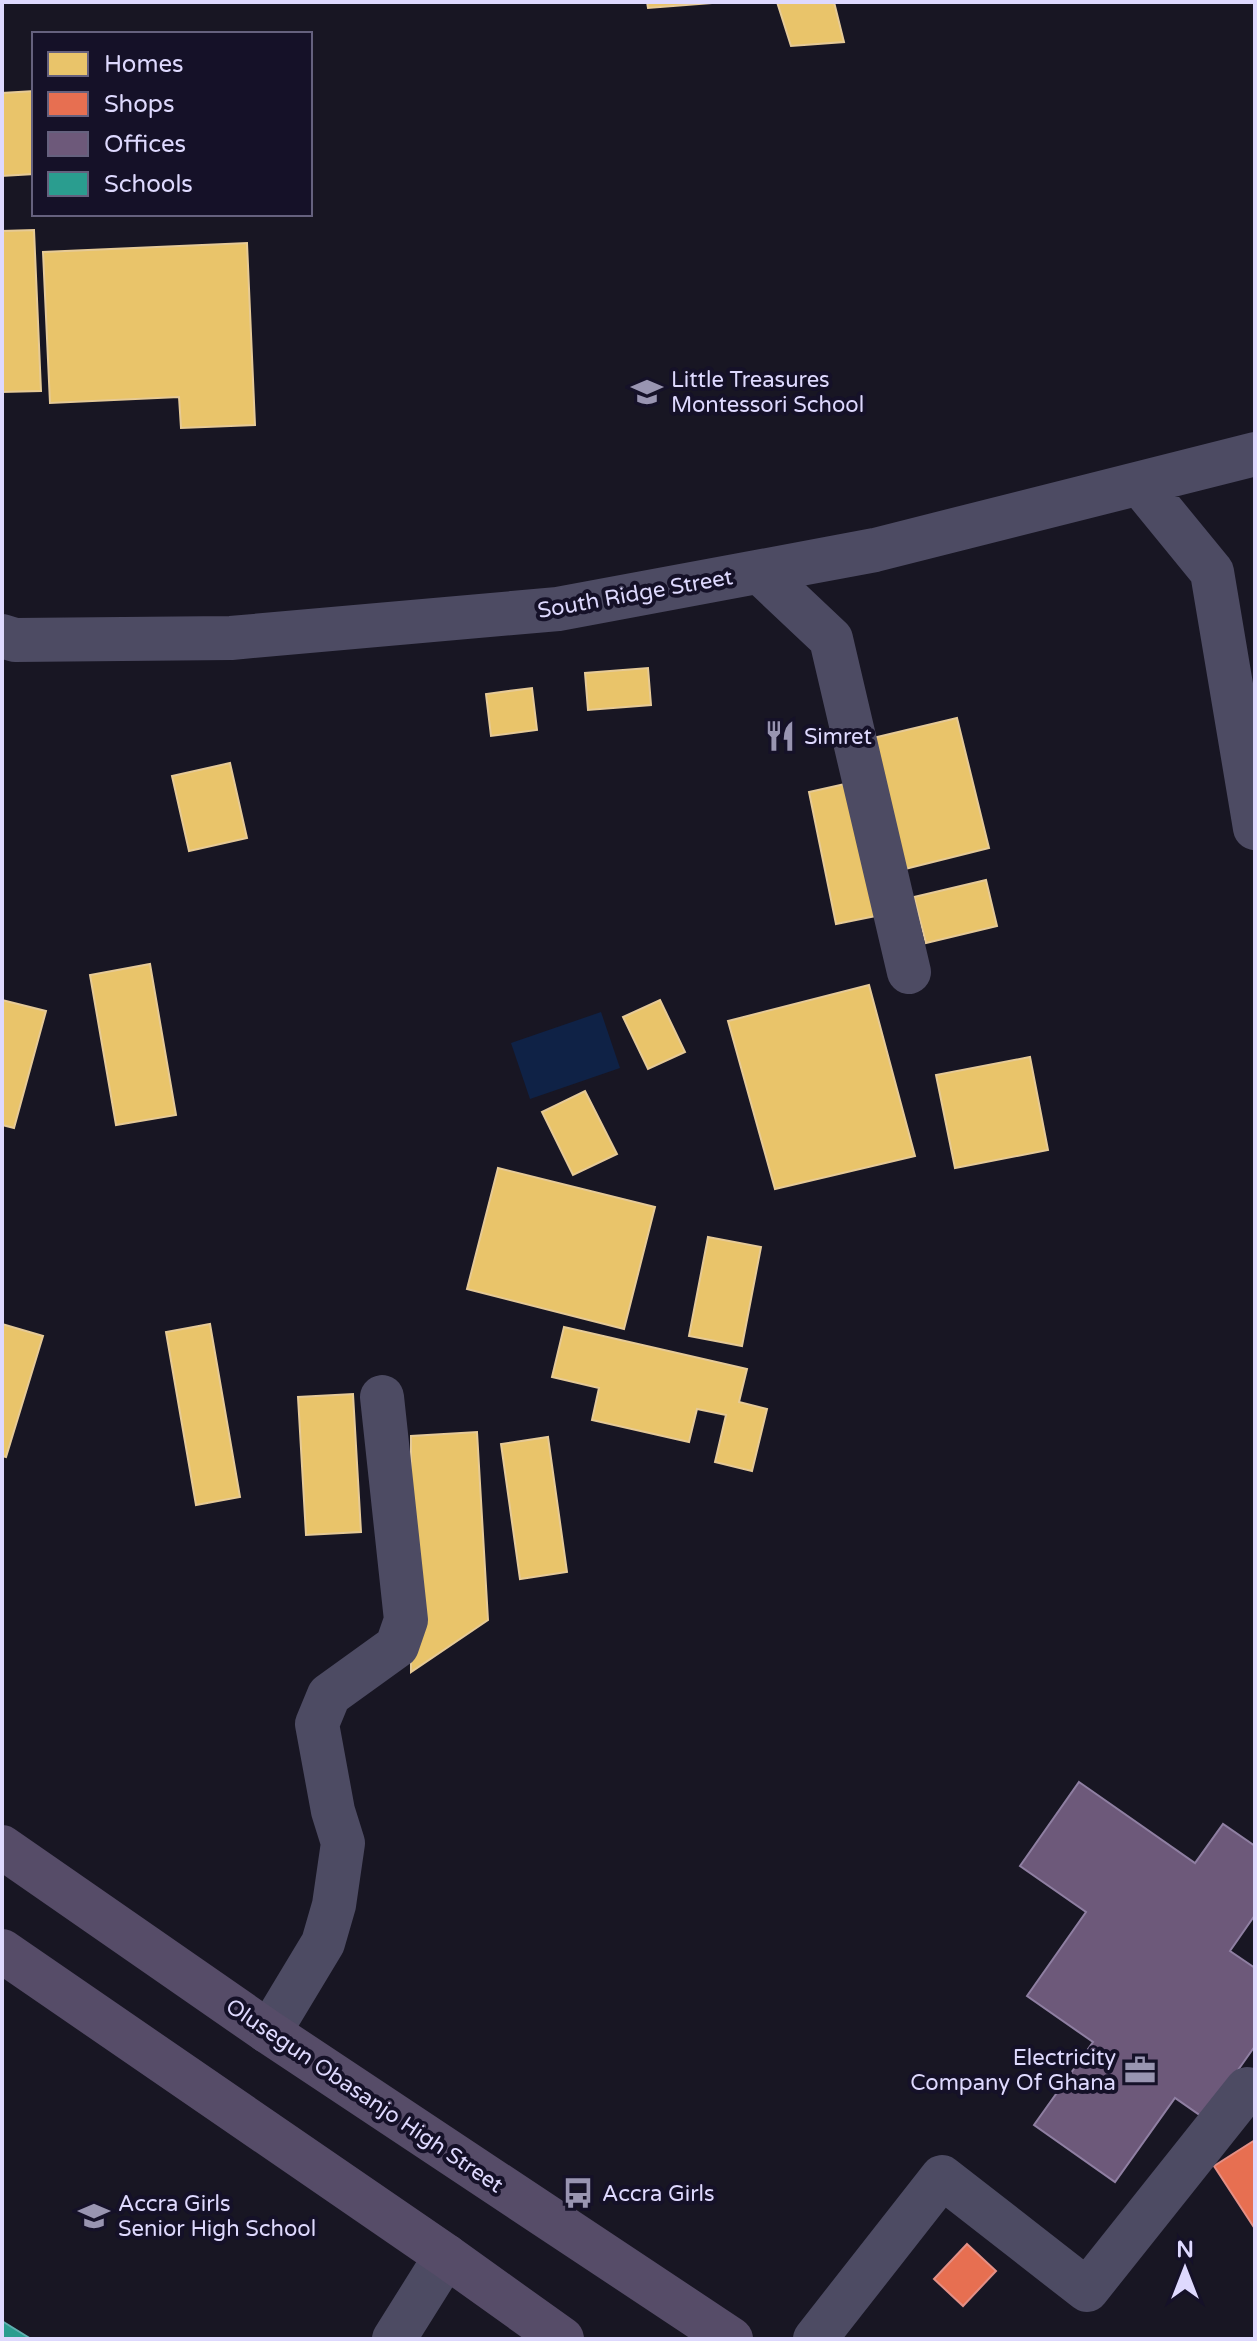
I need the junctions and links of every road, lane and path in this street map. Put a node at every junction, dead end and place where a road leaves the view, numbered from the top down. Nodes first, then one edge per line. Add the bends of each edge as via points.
1 (1255, 454) edge
2 (1140, 484) junction
3 (760, 572) junction
4 (2, 636) edge
5 (1241, 656) edge
6 (1255, 828) edge
7 (909, 972) dead end
8 (382, 1397) dead end
9 (2, 1847) edge
10 (2, 1951) edge
11 (267, 2031) junction
12 (1247, 2089) dead end
13 (446, 2256) junction
14 (394, 2339) edge
15 (562, 2339) edge
16 (731, 2339) edge
17 (815, 2339) edge

1 - 2 street, South Ridge Street
2 - 3 street, South Ridge Street via 875,550
2 - 5 street via 1212,572
3 - 4 street, South Ridge Street via 558,609 231,638
3 - 7 street via 831,639
5 - 6 street
8 - 11 street via 406,1620 397,1646 329,1695 317,1724 343,1843 334,1905 323,1943
9 - 11 main road, Olusegun Obasanjo High Street
10 - 13 main road
11 - 16 main road, Olusegun Obasanjo High Street
12 - 17 street via 1087,2290 942,2177
13 - 14 street
13 - 15 main road

